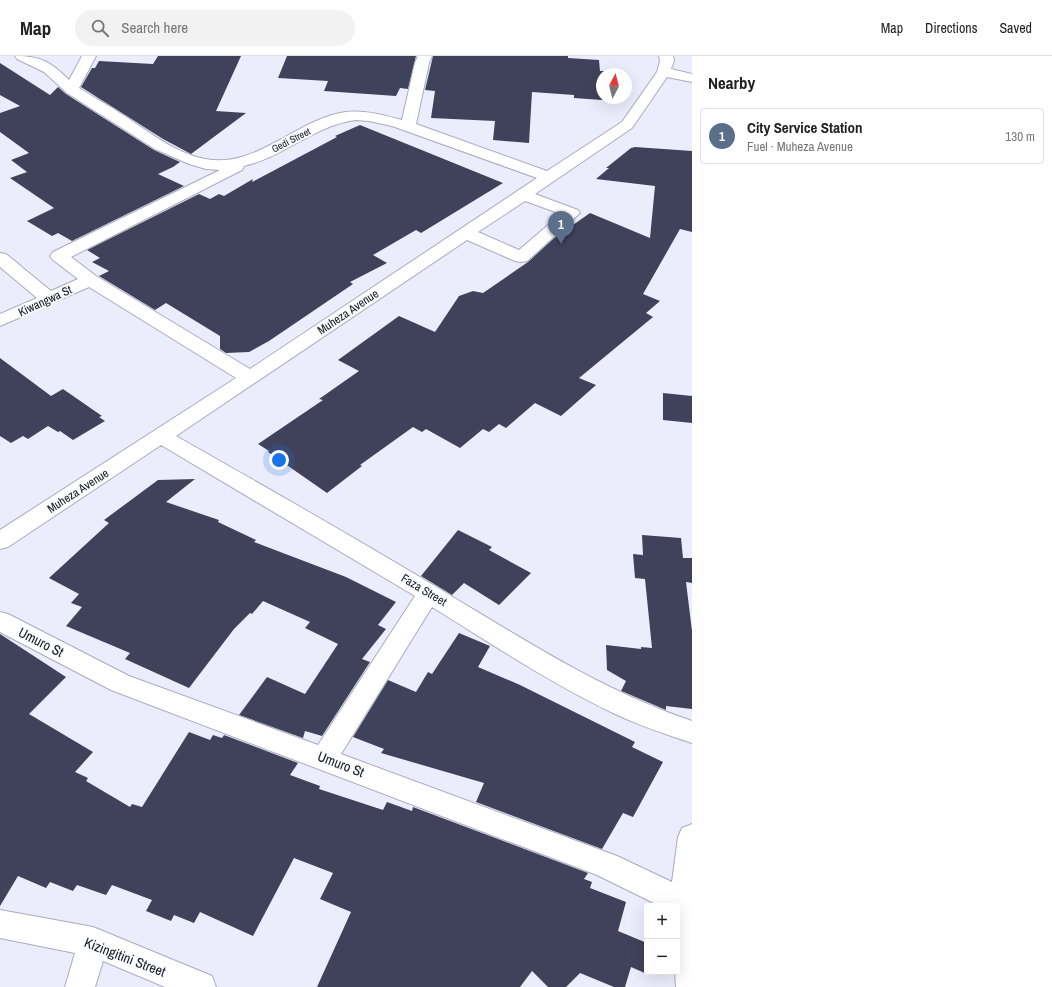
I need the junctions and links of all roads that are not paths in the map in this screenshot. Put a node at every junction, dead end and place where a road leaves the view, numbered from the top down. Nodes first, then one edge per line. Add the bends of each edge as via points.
1 (22, 56) edge
2 (89, 56) edge
3 (425, 56) edge
4 (665, 64) edge
5 (692, 78) edge
6 (72, 89) junction
7 (408, 127) junction
8 (255, 159) junction
9 (548, 176) junction
10 (523, 195) junction
11 (466, 233) junction
12 (0, 258) edge
13 (90, 280) junction
14 (49, 299) junction
15 (0, 321) edge
16 (250, 378) junction
17 (161, 436) junction
18 (0, 541) edge
19 (429, 593) junction
20 (0, 621) edge
21 (692, 732) edge
22 (324, 758) junction
23 (692, 837) edge
24 (684, 903) junction
25 (0, 924) edge
26 (92, 942) junction
27 (80, 987) edge
28 (200, 987) edge
29 (691, 987) edge

1 - 6 street, Gedi Street via 50,70
2 - 6 street
3 - 7 street
4 - 5 street
4 - 9 street, Muheza Avenue via 627,125
6 - 8 street, Gedi Street via 161,146 188,160 222,166
7 - 8 street, Gedi Street via 362,115 345,116 325,122
7 - 9 street, Gedi Street
8 - 13 street via 60,256
9 - 10 street, Muheza Avenue
10 - 11 street, Muheza Avenue
10 - 11 street via 572,213 522,257
11 - 16 street, Muheza Avenue
12 - 14 street
13 - 14 street, Kiwangwa St
13 - 16 street
14 - 15 street, Kiwangwa St
16 - 17 street, Muheza Avenue
17 - 18 street, Muheza Avenue
17 - 19 street, Faza Street
19 - 21 street, Faza Street via 577,684 659,722
19 - 22 street
20 - 22 street, Umuro St via 120,682
22 - 24 street, Umuro St via 608,865
23 - 24 street
24 - 29 street
25 - 26 street, Kizingitini Street
26 - 27 street
26 - 28 street, Kizingitini Street

